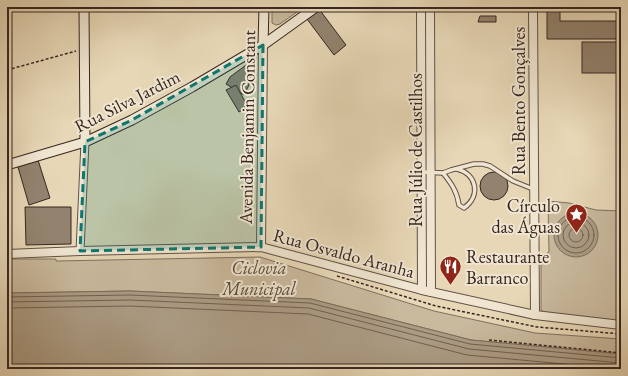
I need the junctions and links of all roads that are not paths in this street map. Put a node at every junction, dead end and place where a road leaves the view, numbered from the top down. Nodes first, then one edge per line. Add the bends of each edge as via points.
1 (84, 7) edge
2 (264, 7) edge
3 (316, 7) edge
4 (421, 7) edge
5 (430, 7) edge
6 (533, 7) edge
7 (284, 31) junction
8 (264, 32) junction
9 (420, 32) junction
10 (430, 32) junction
11 (264, 45) junction
12 (255, 50) junction
13 (421, 105) junction
14 (431, 105) junction
15 (86, 142) junction
16 (7, 165) edge
17 (456, 169) junction
18 (421, 172) junction
19 (431, 172) junction
20 (443, 173) junction
21 (534, 189) junction
22 (422, 238) junction
23 (431, 239) junction
24 (261, 247) junction
25 (80, 251) junction
26 (7, 254) edge
27 (422, 290) junction
28 (431, 292) junction
29 (535, 315) junction
30 (621, 325) edge

1 - 15 main road
2 - 8 main road, Avenida Benjamin Constant
3 - 7 main road, Rua Silva Jardim
4 - 9 street, Rua Júlio de Castilhos
5 - 10 street, Rua Júlio de Castilhos
6 - 21 street, Rua Bento Gonçalves
7 - 8 main road via 273,34
7 - 11 main road, Rua Silva Jardim
8 - 11 main road, Avenida Benjamin Constant
8 - 12 main road
9 - 10 street
9 - 13 street, Rua Júlio de Castilhos
10 - 14 street, Rua Júlio de Castilhos
11 - 12 main road, Rua Silva Jardim
11 - 24 street, Avenida Benjamin Constant
12 - 15 main road, Rua Silva Jardim via 132,120
13 - 14 street
13 - 18 street, Rua Júlio de Castilhos
14 - 19 street, Rua Júlio de Castilhos
15 - 16 main road, Rua Silva Jardim
15 - 25 street
17 - 20 lane
17 - 20 lane via 467,174 475,183 473,199 464,208 459,205 454,186
17 - 21 lane via 474,164 490,166 513,181
18 - 19 lane
18 - 22 street, Rua Júlio de Castilhos
19 - 20 lane
19 - 23 street, Rua Júlio de Castilhos
21 - 29 street, Rua Bento Gonçalves
22 - 23 street
22 - 27 street, Rua Júlio de Castilhos
23 - 28 street, Rua Júlio de Castilhos
24 - 25 street, Rua Osvaldo Aranha
24 - 27 street, Rua Osvaldo Aranha
25 - 26 street, Rua Osvaldo Aranha
27 - 28 street, Rua Osvaldo Aranha
28 - 29 street, Rua Osvaldo Aranha
29 - 30 street, Rua Osvaldo Aranha

